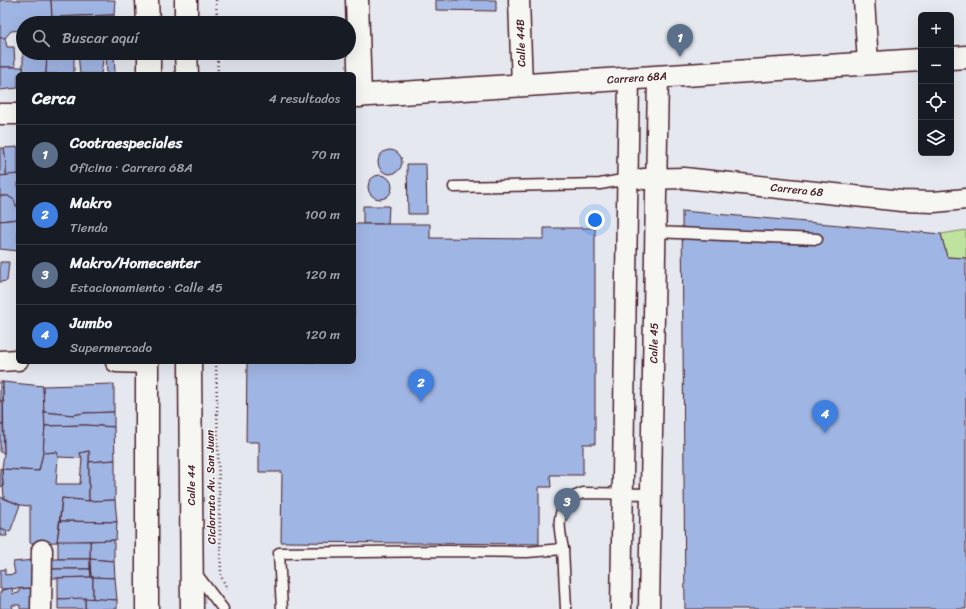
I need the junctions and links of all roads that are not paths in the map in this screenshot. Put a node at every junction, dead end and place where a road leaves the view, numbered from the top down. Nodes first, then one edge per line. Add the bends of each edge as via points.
1 (147, 0) edge
2 (186, 0) edge
3 (357, 0) edge
4 (519, 0) edge
5 (864, 0) edge
6 (148, 16) edge
7 (186, 16) edge
8 (966, 57) edge
9 (954, 58) edge
10 (149, 60) edge
11 (186, 60) edge
12 (918, 60) edge
13 (868, 63) junction
14 (149, 72) edge
15 (187, 72) edge
16 (658, 76) junction
17 (629, 78) junction
18 (522, 86) junction
19 (357, 96) edge
20 (0, 114) edge
21 (16, 114) edge
22 (656, 178) junction
23 (628, 179) junction
24 (454, 187) dead end
25 (966, 199) edge
26 (655, 232) junction
27 (817, 238) dead end
28 (16, 360) edge
29 (0, 361) edge
30 (147, 364) edge
31 (190, 364) edge
32 (622, 494) junction
33 (651, 494) junction
34 (563, 549) junction
35 (42, 550) dead end
36 (192, 568) junction
37 (42, 609) edge
38 (148, 609) edge
39 (192, 609) edge
40 (223, 609) edge
41 (282, 609) edge
42 (566, 609) edge
43 (621, 609) edge
44 (649, 609) edge

1 - 6 street
2 - 7 street
3 - 19 street
4 - 18 street, Calle 44B
5 - 13 street
8 - 9 street
10 - 14 street
11 - 15 street
12 - 13 street, Carrera 68A
13 - 16 street, Carrera 68A
16 - 17 street, Carrera 68A
16 - 22 street, Calle 45
17 - 18 street, Carrera 68A
17 - 23 street
18 - 19 street, Carrera 68A
20 - 21 street
22 - 23 street, Carrera 68
22 - 25 street, Carrera 68 via 684,178 902,201
22 - 26 street, Calle 45
23 - 24 lane via 600,184
23 - 32 street
26 - 27 lane
26 - 33 street, Calle 45
28 - 29 street
30 - 38 street
31 - 36 street, Calle 44
32 - 33 lane
32 - 34 lane via 583,493 566,500 560,513
32 - 43 street
33 - 44 street, Calle 45
34 - 41 lane via 527,552 278,553
34 - 42 lane
35 - 37 street
36 - 39 street, Calle 44
36 - 40 lane

